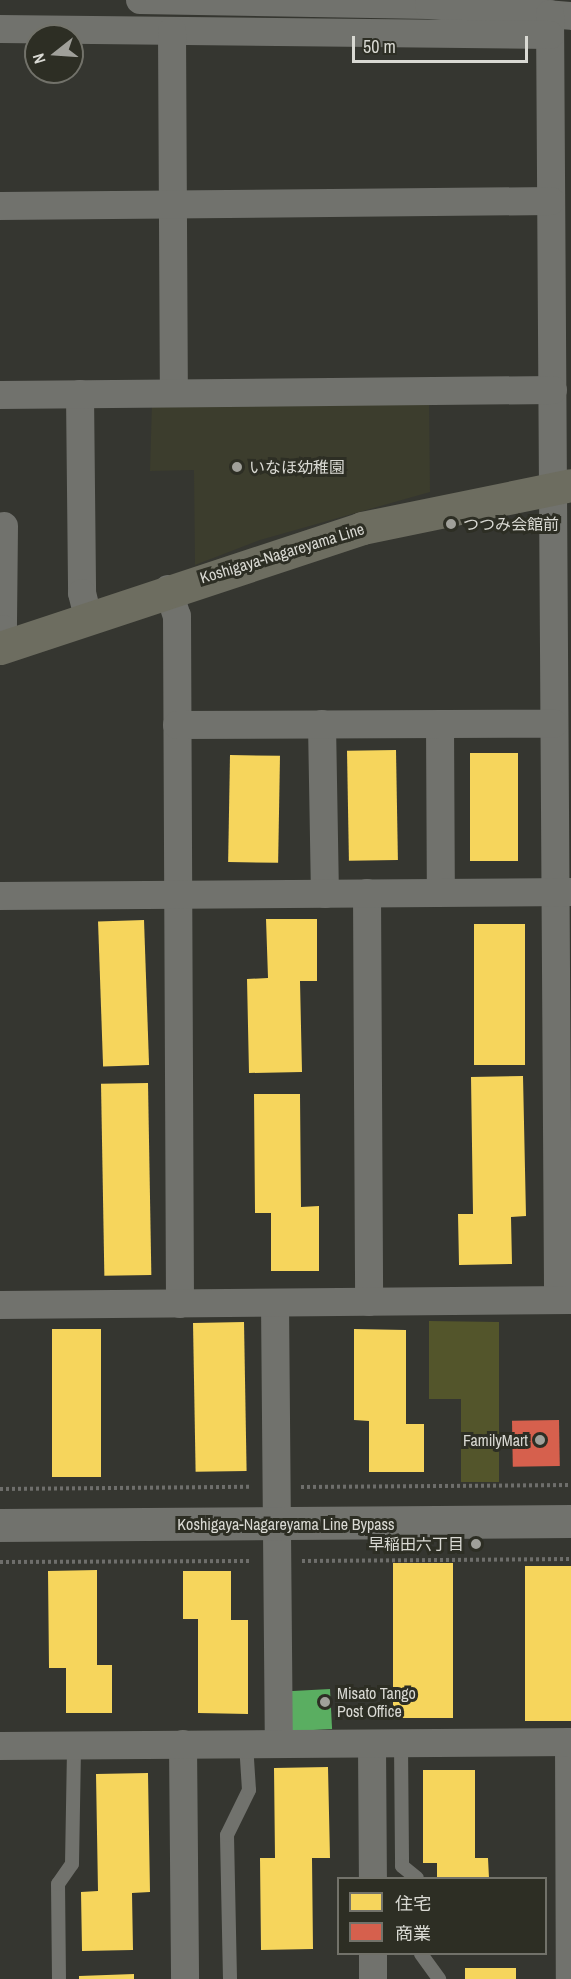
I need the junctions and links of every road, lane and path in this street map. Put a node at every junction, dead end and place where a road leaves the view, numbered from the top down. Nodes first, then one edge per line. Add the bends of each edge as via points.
1 (140, 0) edge
2 (557, 22) edge
3 (0, 29) edge
4 (172, 31) junction
5 (551, 201) junction
6 (174, 204) junction
7 (0, 206) edge
8 (553, 390) junction
9 (174, 393) junction
10 (80, 394) junction
11 (0, 395) edge
12 (562, 486) edge
13 (4, 526) dead end
14 (168, 589) junction
15 (88, 616) junction
16 (4, 647) edge
17 (322, 724) junction
18 (440, 724) junction
19 (554, 724) junction
20 (177, 725) junction
21 (441, 892) junction
22 (563, 892) edge
23 (367, 893) junction
24 (177, 894) junction
25 (325, 894) junction
26 (0, 896) edge
27 (565, 1300) edge
28 (369, 1302) junction
29 (275, 1303) junction
30 (180, 1304) junction
31 (0, 1305) edge
32 (571, 1521) edge
33 (276, 1524) junction
34 (0, 1526) edge
35 (570, 1742) edge
36 (183, 1744) junction
37 (246, 1744) junction
38 (279, 1744) junction
39 (401, 1744) junction
40 (74, 1745) junction
41 (372, 1745) junction
42 (0, 1746) edge
43 (373, 1877) edge
44 (416, 1877) edge
45 (373, 1955) edge
46 (422, 1955) edge
47 (59, 1979) edge
48 (185, 1979) edge
49 (230, 1979) edge
50 (373, 1979) edge
51 (439, 1979) edge
52 (570, 1979) edge

1 - 2 street via 429,5
2 - 4 street
2 - 5 street
3 - 4 street
4 - 6 street
5 - 6 street
5 - 8 street
6 - 7 street
6 - 9 street
8 - 9 street
8 - 12 street
9 - 10 street
10 - 11 street
10 - 15 street via 82,593
12 - 14 main road, Koshigaya-Nagareyama Line via 362,528
12 - 19 street
13 - 16 street
14 - 15 main road, Koshigaya-Nagareyama Line
14 - 20 street via 177,616
15 - 16 main road, Koshigaya-Nagareyama Line
17 - 18 street
17 - 20 street
17 - 25 street
18 - 19 street
18 - 21 street
19 - 22 street
20 - 24 street
21 - 22 street
21 - 23 street
22 - 27 street
23 - 25 street
23 - 28 street
24 - 25 street
24 - 26 street
24 - 30 street
27 - 28 street
28 - 29 street
29 - 30 street
29 - 33 street
30 - 31 street
32 - 33 street, Koshigaya-Nagareyama Line Bypass
33 - 34 street, Koshigaya-Nagareyama Line Bypass
33 - 38 street
35 - 39 street
35 - 52 street
36 - 37 street
36 - 40 street
36 - 48 street
37 - 38 street
37 - 49 lane via 249,1790 227,1835
38 - 41 street
39 - 41 street
39 - 44 lane via 402,1866
40 - 42 street
40 - 47 lane via 72,1864 58,1884
41 - 43 street
45 - 50 street
46 - 51 lane

